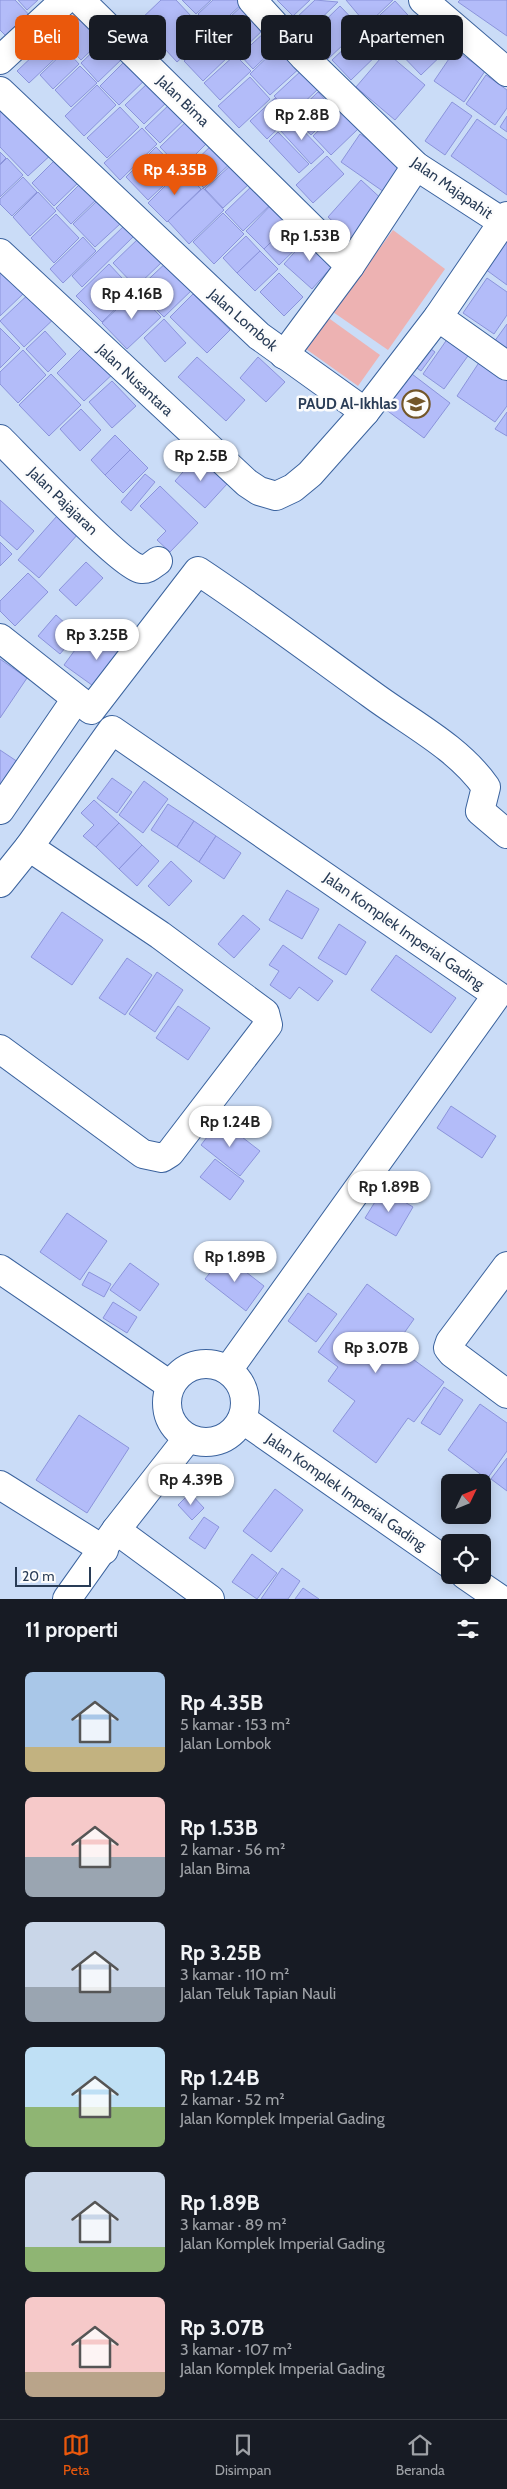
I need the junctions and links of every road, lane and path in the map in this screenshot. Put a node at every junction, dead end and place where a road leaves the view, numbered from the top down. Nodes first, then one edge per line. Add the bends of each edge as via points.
1 (65, 0) edge
2 (80, 0) edge
3 (252, 0) edge
4 (423, 0) edge
5 (0, 60) edge
6 (507, 72) edge
7 (0, 92) edge
8 (416, 166) junction
9 (505, 221) edge
10 (0, 253) edge
11 (350, 266) junction
12 (438, 317) junction
13 (284, 355) junction
14 (507, 366) edge
15 (365, 412) junction
16 (0, 439) edge
17 (158, 561) dead end
18 (0, 638) edge
19 (83, 705) junction
20 (0, 810) edge
21 (507, 834) edge
22 (29, 847) junction
23 (0, 883) edge
24 (0, 1049) edge
25 (507, 1266) edge
26 (0, 1269) edge
27 (228, 1370) junction
28 (170, 1385) junction
29 (507, 1394) edge
30 (242, 1419) junction
31 (188, 1438) junction
32 (0, 1485) edge
33 (110, 1540) junction
34 (441, 1558) edge
35 (478, 1584) edge
36 (67, 1599) edge
37 (210, 1599) edge
38 (500, 1599) edge

1 - 5 street
2 - 11 street, Jalan Bima
3 - 8 street, Jalan Majapahit via 304,57
4 - 6 street
7 - 13 street, Jalan Lombok via 225,305
8 - 9 street, Jalan Majapahit
8 - 11 street
9 - 12 street
10 - 15 street, Jalan Nusantara via 259,491 276,496 293,488 310,474
11 - 13 street
12 - 14 street
12 - 15 street
13 - 15 street, Jalan Lombok
16 - 17 street, Jalan Pajajaran via 127,561 139,569 148,569
18 - 19 street
19 - 20 street
19 - 21 street via 198,571 264,615 474,770 486,787 480,811
22 - 23 street, Jalan Komplek Imperial Gading
22 - 24 street via 167,940 265,1013 268,1025 170,1153 162,1158 142,1154
22 - 27 street, Jalan Komplek Imperial Gading via 112,730 497,995
25 - 29 street via 448,1348
26 - 28 street
27 - 28 street via 206,1363 185,1369
27 - 30 street via 240,1384 245,1402
28 - 31 street via 166,1400 168,1415 176,1429
30 - 31 street via 229,1436 209,1442
30 - 34 street, Jalan Komplek Imperial Gading
31 - 33 street
32 - 33 street
33 - 36 street
33 - 37 street
35 - 38 street

